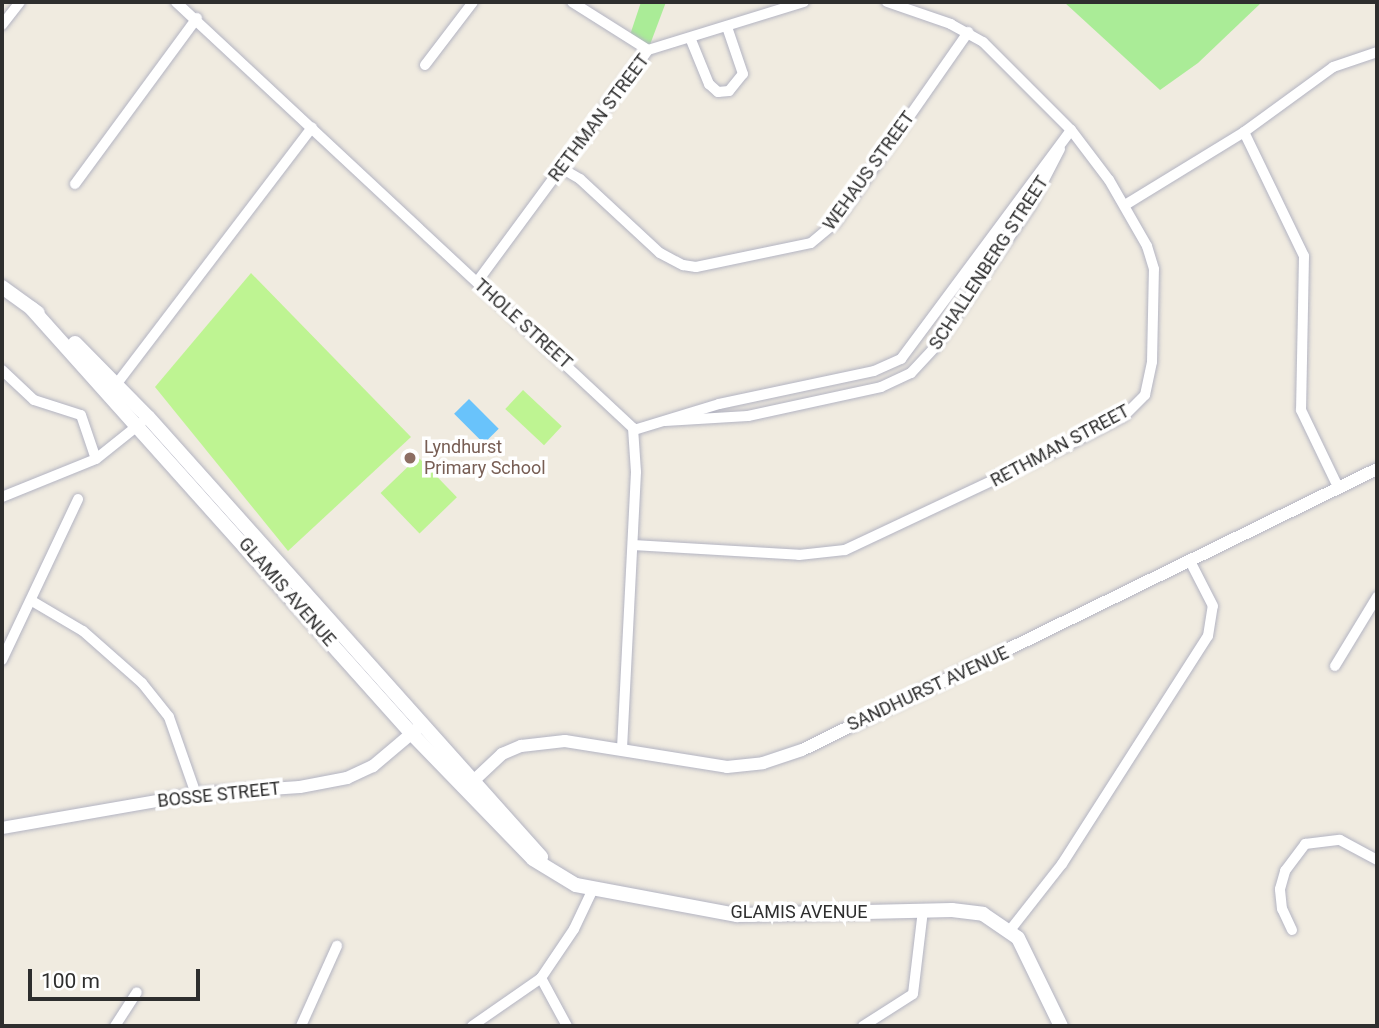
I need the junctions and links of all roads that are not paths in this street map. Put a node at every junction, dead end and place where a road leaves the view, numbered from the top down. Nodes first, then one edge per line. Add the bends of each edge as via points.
1 (20, 2) edge
2 (176, 2) edge
3 (473, 2) edge
4 (572, 2) edge
5 (804, 2) edge
6 (887, 2) edge
7 (197, 19) junction
8 (2, 25) edge
9 (727, 27) junction
10 (968, 32) junction
11 (691, 40) junction
12 (648, 50) junction
13 (1377, 52) edge
14 (425, 65) dead end
15 (312, 127) junction
16 (1071, 130) junction
17 (1244, 132) junction
18 (1061, 145) junction
19 (561, 168) junction
20 (75, 184) dead end
21 (1125, 205) junction
22 (477, 282) junction
23 (2, 287) edge
24 (2, 370) edge
25 (113, 388) junction
26 (144, 421) junction
27 (662, 421) junction
28 (634, 430) junction
29 (96, 459) junction
30 (1377, 469) edge
31 (1338, 487) junction
32 (2, 497) edge
33 (78, 499) dead end
34 (633, 545) junction
35 (1189, 561) junction
36 (1377, 597) edge
37 (32, 601) junction
38 (2, 660) edge
39 (1335, 666) dead end
40 (415, 730) junction
41 (622, 749) junction
42 (468, 786) junction
43 (196, 794) junction
44 (2, 828) edge
45 (1377, 860) edge
46 (593, 889) junction
47 (923, 910) junction
48 (1011, 929) junction
49 (1292, 930) dead end
50 (337, 946) dead end
51 (541, 978) junction
52 (137, 992) dead end
53 (115, 1026) edge
54 (301, 1026) edge
55 (472, 1026) edge
56 (567, 1026) edge
57 (863, 1026) edge
58 (1061, 1026) edge

1 - 8 street
2 - 7 street, THOLE STREET
3 - 14 street
4 - 12 street
5 - 9 street, RETHMAN STREET
6 - 10 street, RETHMAN STREET
7 - 15 street, THOLE STREET
7 - 20 street
9 - 11 street, RETHMAN STREET
9 - 11 street via 743,74 729,91 718,92 709,84
10 - 16 street, RETHMAN STREET
10 - 19 street, WEHAUS STREET via 835,223 811,243 696,267 683,265 660,253 580,179
11 - 12 street, RETHMAN STREET
12 - 19 street, RETHMAN STREET
13 - 17 street via 1334,67
15 - 22 street, THOLE STREET
15 - 25 street
16 - 18 street, SCHALLENBERG STREET
16 - 21 street, RETHMAN STREET
17 - 21 street
17 - 31 street via 1304,256 1301,410
18 - 27 street, SCHALLENBERG STREET via 901,359 874,371
18 - 27 street, SCHALLENBERG STREET via 1031,205 936,346 911,373 881,387 748,416
19 - 22 street, RETHMAN STREET
21 - 34 street, RETHMAN STREET via 1149,253 1156,291 1151,379 1142,400 1124,416 845,550 799,555
22 - 28 street, THOLE STREET
23 - 25 main road, GLAMIS AVENUE
24 - 29 street via 34,400 81,415
25 - 26 main road, GLAMIS AVENUE
26 - 29 street
26 - 40 main road, GLAMIS AVENUE
27 - 28 street, SCHALLENBERG STREET
28 - 34 street
29 - 32 street
30 - 31 street, SANDHURST AVENUE
31 - 35 street, SANDHURST AVENUE
33 - 37 street
34 - 41 street
35 - 41 street, SANDHURST AVENUE via 779,758 727,767
35 - 48 street via 1213,606 1208,636 1062,864
36 - 39 street
37 - 38 street
37 - 43 street via 83,631 142,683 169,717
40 - 42 main road, GLAMIS AVENUE
40 - 43 street, BOSSE STREET via 373,766 347,778
41 - 42 street, SANDHURST AVENUE via 565,741 521,746 502,754
42 - 46 main road, GLAMIS AVENUE via 549,868 576,885
43 - 44 street, BOSSE STREET
45 - 49 street via 1340,840 1305,845 1285,871 1280,889 1282,909
46 - 47 main road, GLAMIS AVENUE via 737,915
46 - 51 street via 574,929
47 - 48 main road, GLAMIS AVENUE via 973,911
47 - 57 street via 913,994
48 - 58 main road
50 - 54 street
51 - 55 street
51 - 56 street
52 - 53 street

